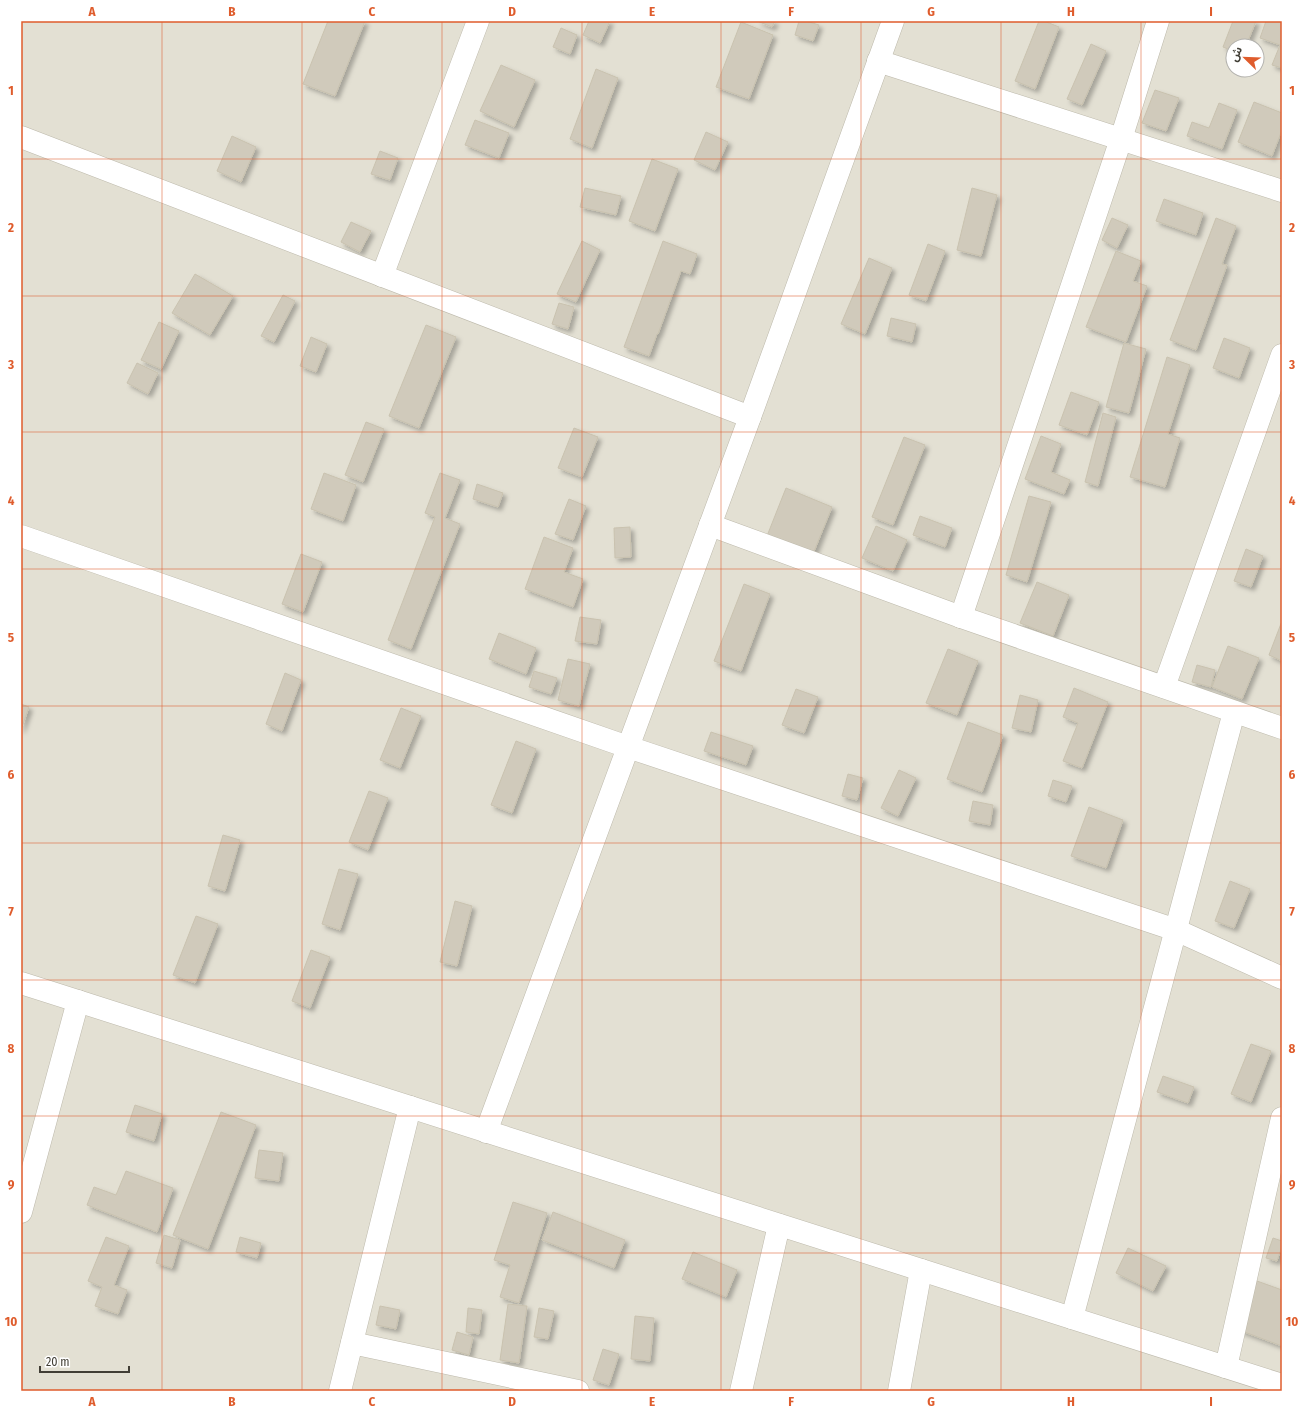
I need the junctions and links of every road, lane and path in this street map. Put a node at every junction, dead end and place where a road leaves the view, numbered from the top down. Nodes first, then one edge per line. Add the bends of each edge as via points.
1 (478, 21) edge
2 (893, 21) edge
3 (1158, 21) edge
4 (878, 61) junction
5 (21, 137) edge
6 (1121, 139) junction
7 (1282, 191) edge
8 (382, 276) junction
9 (1282, 355) edge
10 (750, 417) junction
11 (710, 525) junction
12 (21, 536) edge
13 (961, 617) junction
14 (1164, 687) junction
15 (1234, 712) junction
16 (1282, 728) edge
17 (628, 747) junction
18 (1176, 930) junction
19 (1282, 978) edge
20 (21, 983) edge
21 (78, 1001) junction
22 (410, 1107) junction
23 (1282, 1118) edge
24 (486, 1132) junction
25 (21, 1212) edge
26 (779, 1225) junction
27 (921, 1270) junction
28 (1072, 1318) junction
29 (352, 1343) junction
30 (1226, 1367) junction
31 (1282, 1385) edge
32 (340, 1391) edge
33 (578, 1391) edge
34 (741, 1391) edge
35 (899, 1391) edge

1 - 8 street
2 - 4 street
3 - 6 street
4 - 6 street
4 - 10 street
5 - 8 street
6 - 7 street
6 - 13 street
8 - 10 street
9 - 14 street
10 - 11 street
11 - 13 street
11 - 17 street
12 - 17 street
13 - 14 street
14 - 15 street
15 - 16 street
15 - 18 street
17 - 18 street
17 - 24 street
18 - 19 street
18 - 28 street
20 - 21 street
21 - 22 street
21 - 25 street
22 - 24 street
22 - 29 street
23 - 30 street
24 - 26 street
26 - 27 street
26 - 34 street
27 - 28 street
27 - 35 street
28 - 30 street
29 - 32 street
29 - 33 street
30 - 31 street

